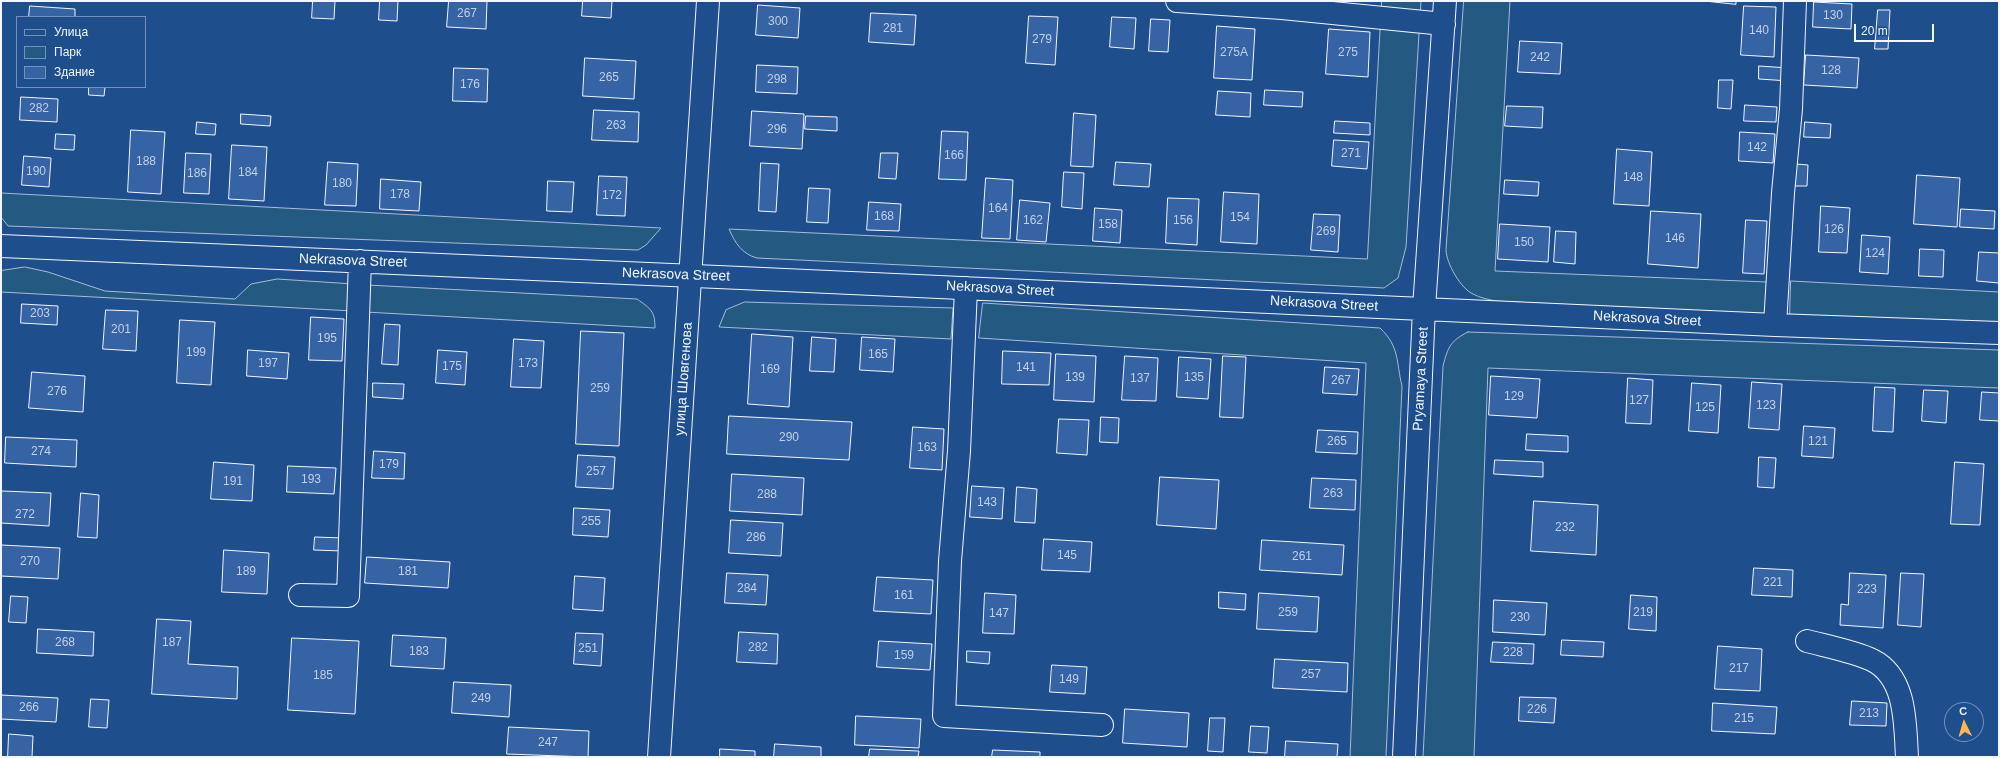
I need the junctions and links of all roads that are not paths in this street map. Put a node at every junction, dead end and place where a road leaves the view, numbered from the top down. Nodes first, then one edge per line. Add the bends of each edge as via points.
1 (708, 1) edge
2 (1177, 1) edge
3 (1445, 1) edge
4 (1795, 1) edge
5 (1444, 24) junction
6 (1, 246) edge
7 (360, 261) junction
8 (690, 276) junction
9 (966, 288) junction
10 (1424, 308) junction
11 (1776, 325) junction
12 (1999, 333) edge
13 (300, 595) dead end
14 (1807, 641) dead end
15 (1102, 725) dead end
16 (659, 757) edge
17 (1404, 757) edge
18 (1907, 757) edge

1 - 8 street, улица Шовгенова
2 - 5 street via 1282,8
3 - 5 street, Pryamaya Street
4 - 11 street via 1791,109 1783,193
5 - 10 street, Pryamaya Street
6 - 7 street, Nekrasova Street
7 - 8 street, Nekrasova Street
7 - 13 street via 348,596
8 - 9 street, Nekrasova Street
8 - 16 street, улица Шовгенова
9 - 10 street, Nekrasova Street
9 - 15 street via 944,716
10 - 11 street, Nekrasova Street
10 - 17 street, Pryamaya Street
11 - 12 street, Nekrasova Street
14 - 18 street via 1873,660 1892,676 1904,707

